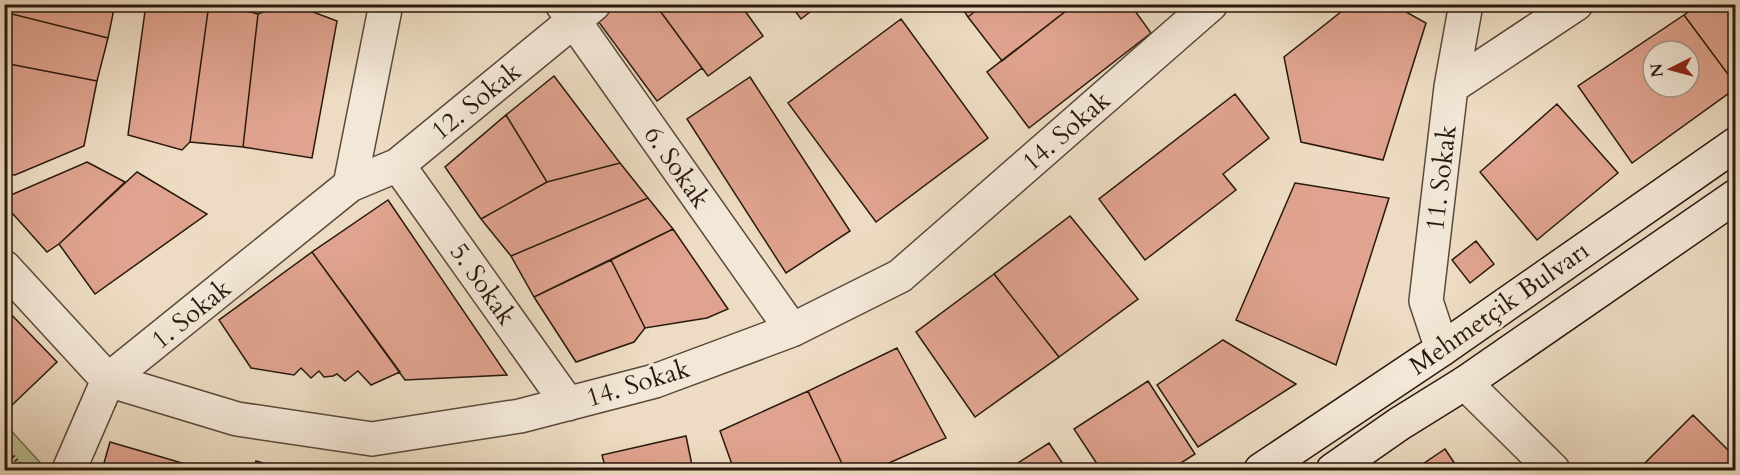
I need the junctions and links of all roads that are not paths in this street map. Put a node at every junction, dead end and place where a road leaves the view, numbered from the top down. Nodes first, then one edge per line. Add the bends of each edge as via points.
1 (386, 4) edge
2 (1466, 4) edge
3 (1576, 4) edge
4 (577, 10) edge
5 (1192, 10) edge
6 (1451, 87) junction
7 (1736, 144) edge
8 (398, 165) junction
9 (350, 185) junction
10 (1736, 196) edge
11 (4, 267) edge
12 (792, 330) junction
13 (1442, 349) junction
14 (108, 380) junction
15 (1466, 383) junction
16 (568, 404) junction
17 (69, 471) edge
18 (1261, 471) edge
19 (1333, 471) edge
20 (1553, 471) edge

1 - 9 street
2 - 6 street, 11. Sokak
3 - 6 street
4 - 8 street, 12. Sokak
4 - 12 street, 6. Sokak
5 - 12 street, 14. Sokak via 900,276
6 - 13 street, 11. Sokak via 1426,301
7 - 13 street, Mehmetçik Bulvarı
8 - 9 street, 12. Sokak
8 - 16 street, 5. Sokak
9 - 14 street, 1. Sokak
10 - 15 street, Mehmetçik Bulvarı
11 - 14 street
12 - 16 street, 14. Sokak via 655,381
13 - 15 street, 11. Sokak
13 - 18 street, Mehmetçik Bulvarı
14 - 16 street, 14. Sokak via 237,418 372,439 520,416
14 - 17 street, 1. Sokak
15 - 19 street, Mehmetçik Bulvarı
15 - 20 street, 11. Sokak

